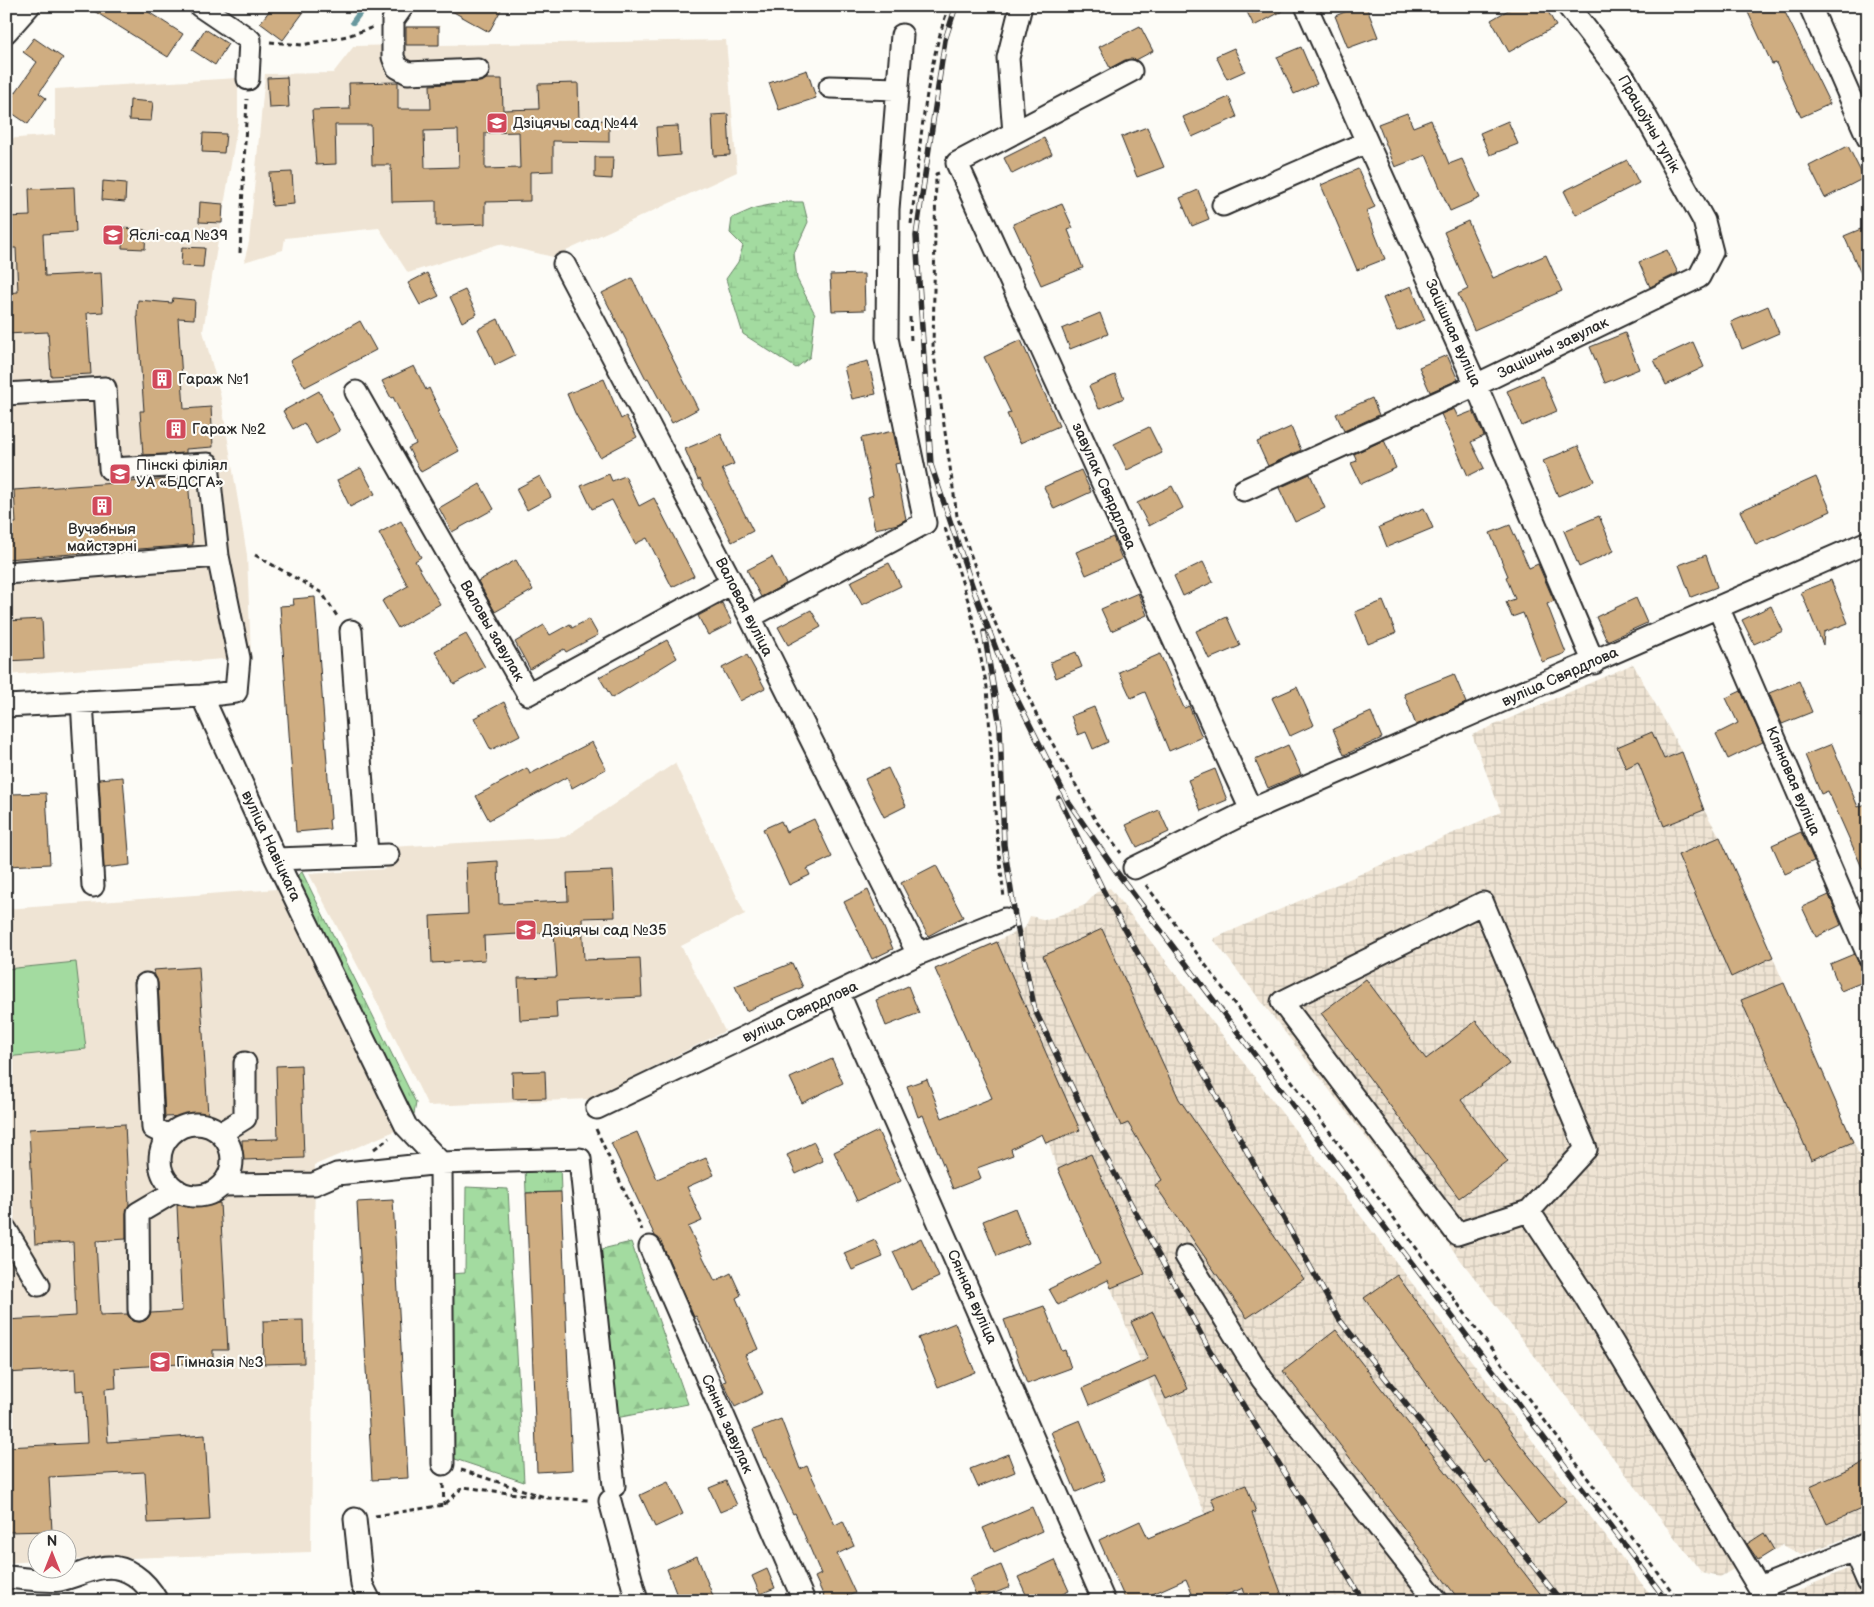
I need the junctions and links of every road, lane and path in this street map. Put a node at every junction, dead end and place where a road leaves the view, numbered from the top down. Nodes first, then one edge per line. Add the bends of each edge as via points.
1 (29, 6) edge
2 (200, 6) edge
3 (949, 6) edge
4 (1021, 6) edge
5 (1306, 6) edge
6 (1568, 6) edge
7 (1810, 6) edge
8 (398, 13) edge
9 (6, 32) edge
10 (902, 35) dead end
11 (250, 40) junction
12 (478, 70) dead end
13 (1131, 71) dead end
14 (248, 79) joint
15 (830, 87) dead end
16 (898, 89) junction
17 (1014, 133) junction
18 (1868, 138) edge
19 (1367, 142) junction
20 (957, 163) junction
21 (1222, 205) dead end
22 (910, 227) dead end
23 (1712, 252) joint
24 (240, 253) dead end
25 (564, 264) dead end
26 (910, 311) dead end
27 (911, 348) dead end
28 (1476, 385) junction
29 (356, 392) dead end
30 (6, 394) edge
31 (1244, 490) dead end
32 (944, 526) dead end
33 (1868, 542) edge
34 (255, 555) dead end
35 (218, 556) junction
36 (6, 573) edge
37 (732, 583) junction
38 (1718, 607) junction
39 (750, 617) junction
40 (346, 626) joint
41 (1594, 663) junction
42 (202, 696) junction
43 (82, 701) junction
44 (6, 706) edge
45 (1251, 810) junction
46 (367, 855) junction
47 (388, 855) dead end
48 (276, 859) junction
49 (1134, 868) junction
50 (92, 886) dead end
51 (1005, 919) joint
52 (918, 954) junction
53 (1868, 955) edge
54 (146, 984) dead end
55 (840, 994) junction
56 (245, 1063) dead end
57 (597, 1108) joint
58 (221, 1133) junction
59 (169, 1136) junction
60 (441, 1163) junction
61 (222, 1185) junction
62 (177, 1190) junction
63 (1528, 1211) junction
64 (6, 1230) edge
65 (650, 1247) joint
66 (1186, 1256) dead end
67 (39, 1285) dead end
68 (139, 1310) dead end
69 (443, 1464) joint
70 (612, 1494) junction
71 (548, 1498) junction
72 (355, 1519) joint
73 (1861, 1547) edge
74 (6, 1577) edge
75 (1868, 1582) edge
76 (157, 1601) edge
77 (370, 1601) edge
78 (637, 1601) edge
79 (804, 1601) edge
80 (1104, 1601) edge
81 (1437, 1601) edge
82 (1679, 1601) edge

1 - 9 street
2 - 11 street
3 - 22 path via 937,40
4 - 17 street via 1008,58
5 - 19 street, Зацішная вуліца
6 - 23 street, Працоўны тупік via 1625,79 1704,221
7 - 18 street
8 - 11 path via 347,36 302,45
8 - 12 street via 393,57 397,67 408,73
10 - 16 street
11 - 14 street
13 - 17 street
14 - 24 path
15 - 16 street
16 - 39 street via 888,209 887,338 925,523
17 - 20 street
19 - 21 street
19 - 28 street, Зацішная вуліца
20 - 45 street, завулак Свярдлова
20 - 49 path via 936,174 933,348 957,516 993,618 1036,714 1096,821
23 - 28 street, Зацішны завулак via 1699,277
25 - 37 street, Валовая вуліца
26 - 27 path
28 - 31 street, Зацішны завулак
28 - 41 street, Зацішная вуліца
29 - 37 street, Валовы завулак via 528,694
30 - 35 street via 105,388 110,469 208,464
32 - 51 path via 970,607 987,687
33 - 38 street, вуліца Свярдлова
34 - 40 path via 322,593
35 - 36 street
35 - 42 street via 239,666 236,692
37 - 39 street, Валовая вуліца
38 - 41 street, вуліца Свярдлова
38 - 53 street, Кляновая вуліца
39 - 52 street, Валовая вуліца
40 - 46 street
41 - 45 street, вуліца Свярдлова
42 - 43 street
42 - 48 street, вуліца Навіцкага
43 - 44 street
43 - 50 street
45 - 49 street, вуліца Свярдлова
46 - 47 street
46 - 48 street
48 - 60 street, вуліца Навіцкага via 406,1126
49 - 82 path
51 - 52 street, вуліца Свярдлова
52 - 55 street, вуліца Свярдлова
54 - 59 street via 153,1128
55 - 57 street, вуліца Свярдлова
55 - 80 street, Сянная вуліца
56 - 58 street via 245,1118
57 - 65 path via 592,1121
58 - 59 street via 211,1127 189,1124
58 - 61 street via 228,1142 232,1159 229,1175
59 - 62 street via 160,1159 168,1182
60 - 61 street via 337,1174 314,1184
60 - 69 street
60 - 70 street via 580,1159
61 - 62 street via 201,1196
62 - 68 street via 138,1213
63 - 63 street via 1586,1149 1483,903 1282,1002 1457,1234
63 - 73 street via 1586,1298 1759,1588
64 - 67 street
65 - 79 street, Сянны завулак
66 - 81 street via 1262,1379
69 - 71 path
70 - 71 path
70 - 78 street
71 - 72 path via 463,1487 444,1505
72 - 77 street via 362,1585
73 - 75 street
74 - 76 street via 59,1580 115,1567 149,1586

